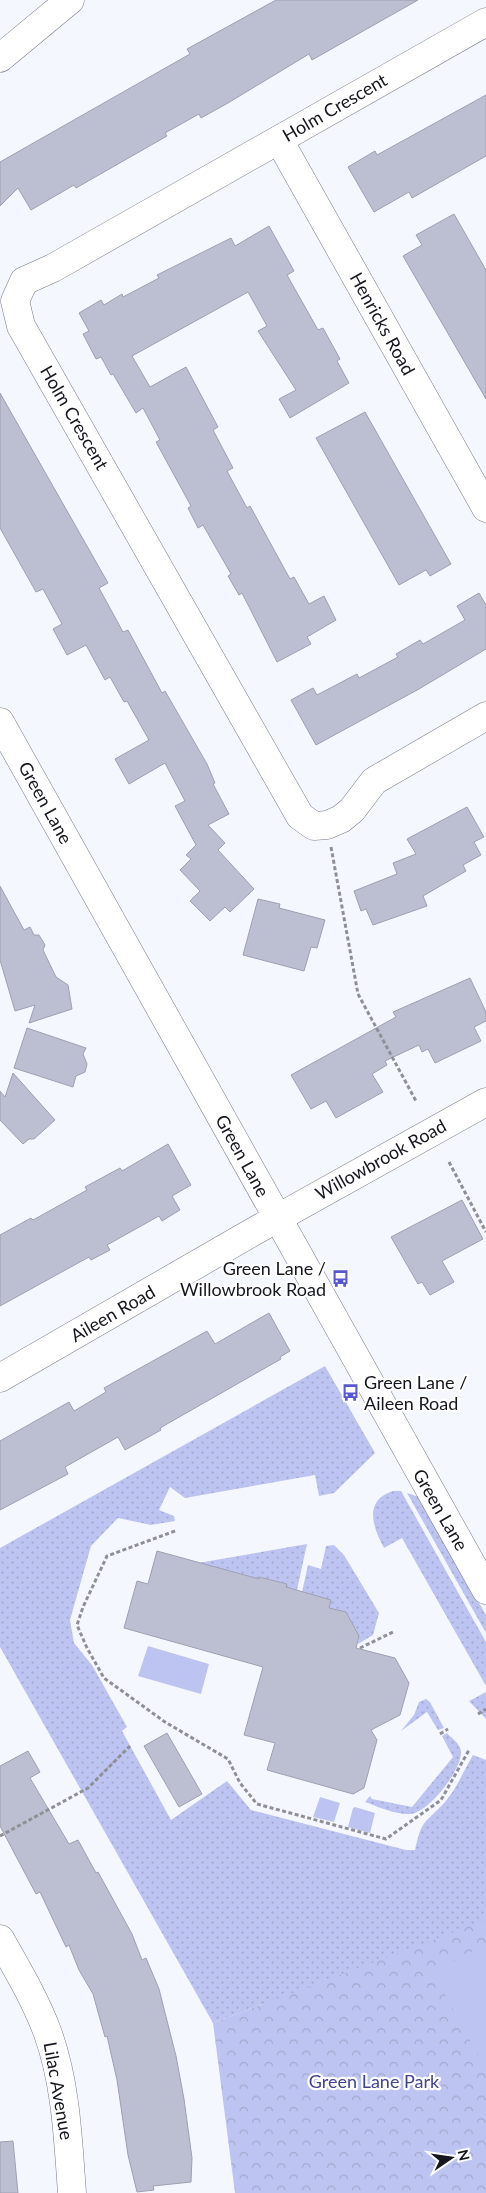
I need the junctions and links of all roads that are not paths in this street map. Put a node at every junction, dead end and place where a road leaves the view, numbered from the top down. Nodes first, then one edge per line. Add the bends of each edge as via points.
1 (70, 0) edge
2 (486, 22) edge
3 (0, 58) edge
4 (278, 140) junction
5 (486, 508) edge
6 (486, 716) edge
7 (0, 722) edge
8 (486, 1102) edge
9 (277, 1218) junction
10 (0, 1378) edge
11 (486, 1590) edge
12 (0, 1940) edge
13 (72, 2193) edge

1 - 3 street
2 - 4 street, Holm Crescent
4 - 5 street, Henricks Road
4 - 6 street, Holm Crescent via 53,268 24,281 16,302 21,326 300,816 314,826 341,819 352,810 374,780
7 - 9 street, Green Lane
8 - 9 street, Willowbrook Road
9 - 10 street, Aileen Road
9 - 11 street, Green Lane
12 - 13 street, Lilac Avenue via 38,2010 53,2051 64,2104

